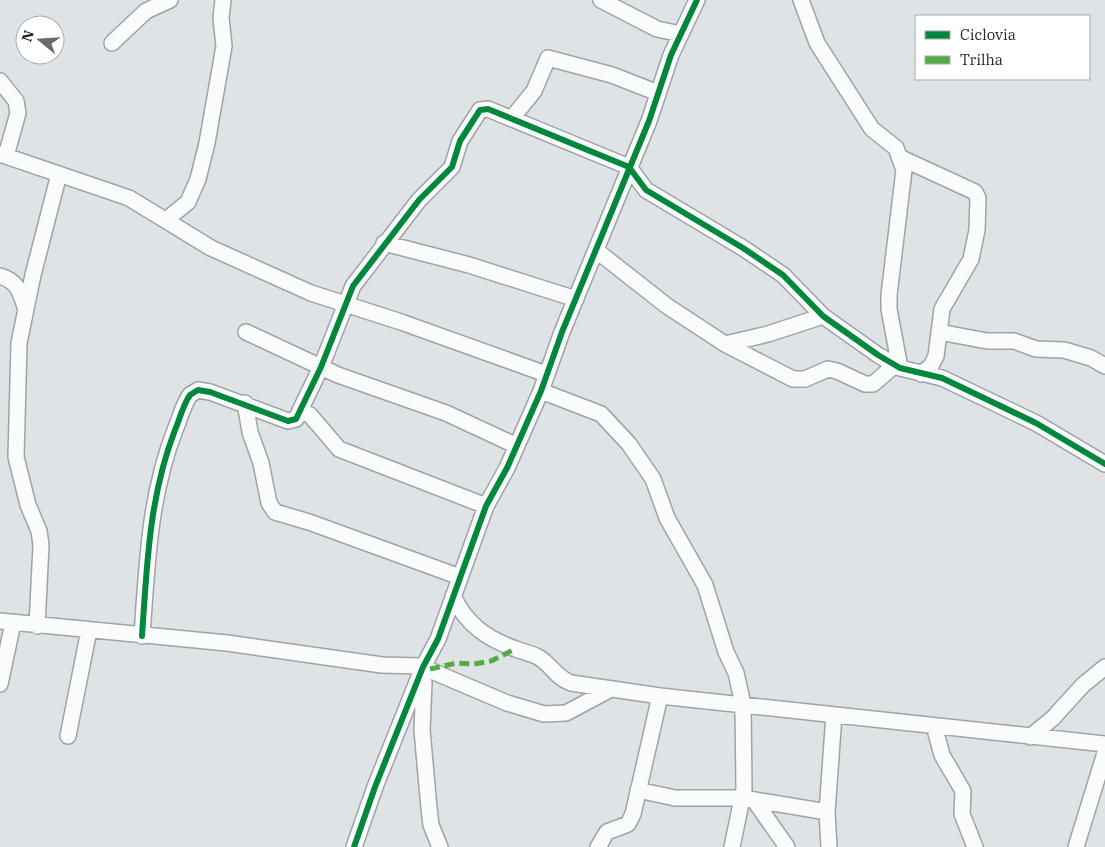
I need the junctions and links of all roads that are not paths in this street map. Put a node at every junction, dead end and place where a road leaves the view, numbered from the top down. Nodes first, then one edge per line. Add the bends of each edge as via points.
1 (170, 0) edge
2 (223, 0) edge
3 (601, 0) edge
4 (697, 0) edge
5 (801, 0) edge
6 (681, 34) junction
7 (112, 43) dead end
8 (0, 81) edge
9 (658, 93) junction
10 (512, 118) junction
11 (3, 155) edge
12 (900, 157) junction
13 (629, 167) junction
14 (59, 174) junction
15 (166, 220) junction
16 (384, 243) junction
17 (597, 251) junction
18 (0, 276) edge
19 (576, 299) junction
20 (345, 305) junction
21 (25, 307) junction
22 (823, 316) junction
23 (246, 332) dead end
24 (939, 332) junction
25 (725, 344) junction
26 (1105, 366) edge
27 (321, 367) junction
28 (898, 367) junction
29 (546, 374) junction
30 (921, 374) junction
31 (541, 391) junction
32 (245, 404) junction
33 (300, 411) junction
34 (517, 446) junction
35 (1105, 464) edge
36 (486, 506) junction
37 (460, 577) junction
38 (453, 596) junction
39 (6, 622) edge
40 (37, 626) junction
41 (89, 630) junction
42 (142, 636) junction
43 (1105, 667) edge
44 (422, 670) junction
45 (0, 684) edge
46 (610, 689) junction
47 (660, 696) junction
48 (743, 704) junction
49 (834, 715) junction
50 (934, 726) junction
51 (68, 736) dead end
52 (1030, 737) junction
53 (1105, 744) edge
54 (1105, 753) edge
55 (638, 790) junction
56 (748, 799) junction
57 (827, 812) junction
58 (354, 847) edge
59 (440, 847) edge
60 (598, 847) edge
61 (732, 847) edge
62 (787, 847) edge
63 (828, 847) edge
64 (975, 847) edge
65 (1076, 847) edge

1 - 7 street via 146,11
2 - 15 street via 224,46 198,179 188,202
3 - 6 street via 657,29
4 - 6 street
5 - 12 street via 817,43 872,129 896,148
6 - 9 street
8 - 11 street via 16,101 18,113
9 - 10 street via 612,75 548,58 534,91
9 - 13 street via 650,121
10 - 13 street
10 - 16 street via 488,108 480,110 460,141 452,167 419,200
11 - 14 street
12 - 24 street via 977,194 977,230 971,259 942,309
12 - 28 street via 904,170 889,309
13 - 17 street
13 - 22 street via 646,190 783,275
14 - 15 street via 129,198
14 - 21 street
15 - 20 street via 211,248
16 - 19 street via 469,265
16 - 20 street via 353,286
17 - 19 street
17 - 25 street via 668,306
18 - 21 street via 14,282
19 - 29 street
20 - 27 street
20 - 29 street
21 - 40 street via 19,343 16,457 41,545
22 - 25 street
22 - 28 street
23 - 27 street
24 - 26 street via 987,341 1014,340 1036,349 1064,350
24 - 30 street via 936,356
25 - 28 street via 793,379 805,379 828,369 865,384 873,384
27 - 33 street
27 - 34 street via 446,413
28 - 30 street
29 - 31 street
30 - 35 street via 942,378 1036,423
31 - 34 street
31 - 48 street via 601,414 629,444 653,479 667,518 705,585 736,673
32 - 33 street via 288,421 296,419
32 - 37 street via 269,503 275,512
32 - 42 street via 204,391 194,391 187,400 156,488
33 - 36 street via 310,415 339,449
34 - 36 street
36 - 37 street
37 - 38 street
38 - 44 street via 438,639
38 - 46 street via 473,626 491,638 539,657 565,682
39 - 40 street
39 - 45 street
40 - 41 street
41 - 42 street
41 - 51 street
42 - 44 street
43 - 52 street
44 - 46 street via 544,714 566,713
44 - 58 street via 367,806
44 - 59 street via 422,730 429,808
46 - 47 street
47 - 48 street
47 - 55 street
48 - 49 street
48 - 56 street
49 - 50 street
49 - 57 street
50 - 52 street
50 - 64 street via 942,755 963,791 962,814
52 - 53 street
54 - 65 street
55 - 56 street via 675,798
55 - 60 street via 628,824 607,832
56 - 57 street
56 - 61 street
56 - 62 street
57 - 63 street

